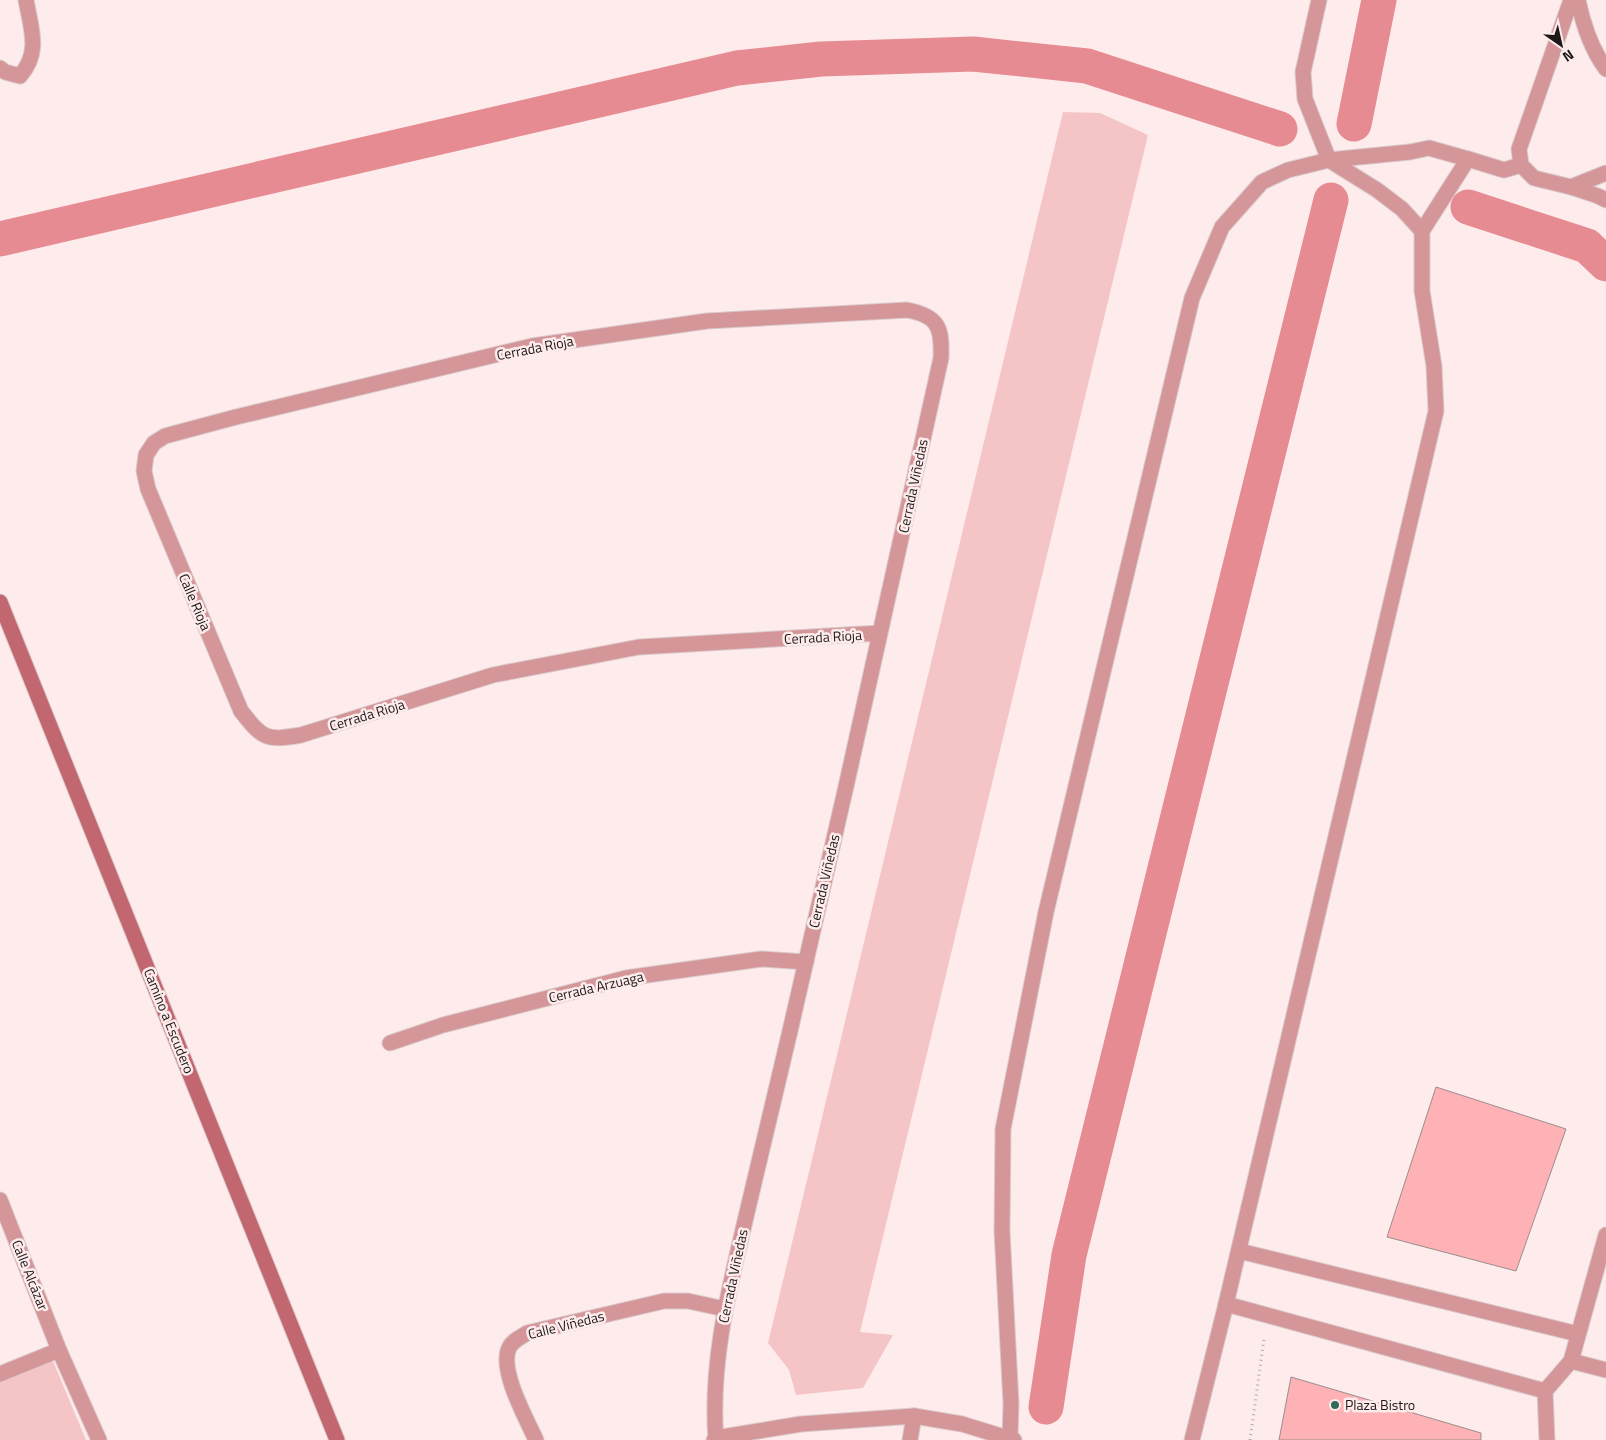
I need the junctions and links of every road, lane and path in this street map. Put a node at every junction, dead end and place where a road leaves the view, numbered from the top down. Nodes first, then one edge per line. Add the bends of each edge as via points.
1 (26, 0) edge
2 (1319, 0) edge
3 (1571, 0) edge
4 (1578, 0) edge
5 (0, 68) edge
6 (1606, 69) edge
7 (1468, 159) junction
8 (1329, 160) junction
9 (1521, 165) junction
10 (1606, 173) edge
11 (1571, 187) junction
12 (1606, 200) edge
13 (1422, 231) junction
14 (936, 324) joint
15 (146, 455) joint
16 (0, 602) edge
17 (880, 634) junction
18 (268, 738) joint
19 (806, 962) junction
20 (390, 1043) dead end
21 (0, 1200) edge
22 (1606, 1236) edge
23 (1239, 1251) junction
24 (1226, 1304) junction
25 (725, 1309) junction
26 (1267, 1315) junction
27 (1578, 1334) junction
28 (59, 1350) junction
29 (1571, 1361) junction
30 (1606, 1370) edge
31 (0, 1374) edge
32 (1545, 1391) junction
33 (914, 1416) junction
34 (715, 1439) edge
35 (1012, 1439) edge
36 (99, 1440) edge
37 (338, 1440) edge
38 (536, 1440) edge
39 (910, 1440) edge
40 (1192, 1440) edge
41 (1250, 1440) edge
42 (1547, 1440) edge

1 - 5 street via 34,49 29,66 20,76
2 - 8 street via 1303,72 1305,99
3 - 9 street via 1520,149
4 - 6 street via 1582,22
7 - 8 street via 1429,148
7 - 9 street via 1504,170
7 - 13 street
8 - 13 street via 1402,209
8 - 35 street via 1288,170 1262,182 1222,227 1192,298 1046,912 1003,1129 1002,1230
9 - 11 street via 1534,178
10 - 11 street
11 - 12 street
13 - 23 street via 1422,291 1434,366 1436,411
14 - 15 street, Cerrada Rioja via 923,313 907,310 707,321 532,346 165,436 154,443
14 - 17 street, Cerrada Viñedas via 942,338 941,358
15 - 18 street, Calle Rioja via 144,470 148,489 242,711
16 - 37 street, Camino a Escudero
17 - 18 street, Cerrada Rioja via 639,647 493,675 301,736
17 - 19 street, Cerrada Viñedas
19 - 20 street, Cerrada Arzuaga via 761,959 626,978 443,1025
19 - 25 street, Cerrada Viñedas
21 - 28 street, Calle Alcázar
22 - 27 street
23 - 24 street
23 - 27 street
24 - 26 street
24 - 40 street
25 - 34 street, Cerrada Viñedas via 715,1380
25 - 38 street, Calle Viñedas via 688,1301 664,1301 527,1333 516,1340 509,1347 507,1374
26 - 32 street
26 - 41 path
27 - 29 street
28 - 31 street
28 - 36 street, Calle Alcázar
29 - 30 street
29 - 32 street
32 - 42 street
33 - 34 street via 801,1424
33 - 35 street via 962,1424
33 - 39 street

